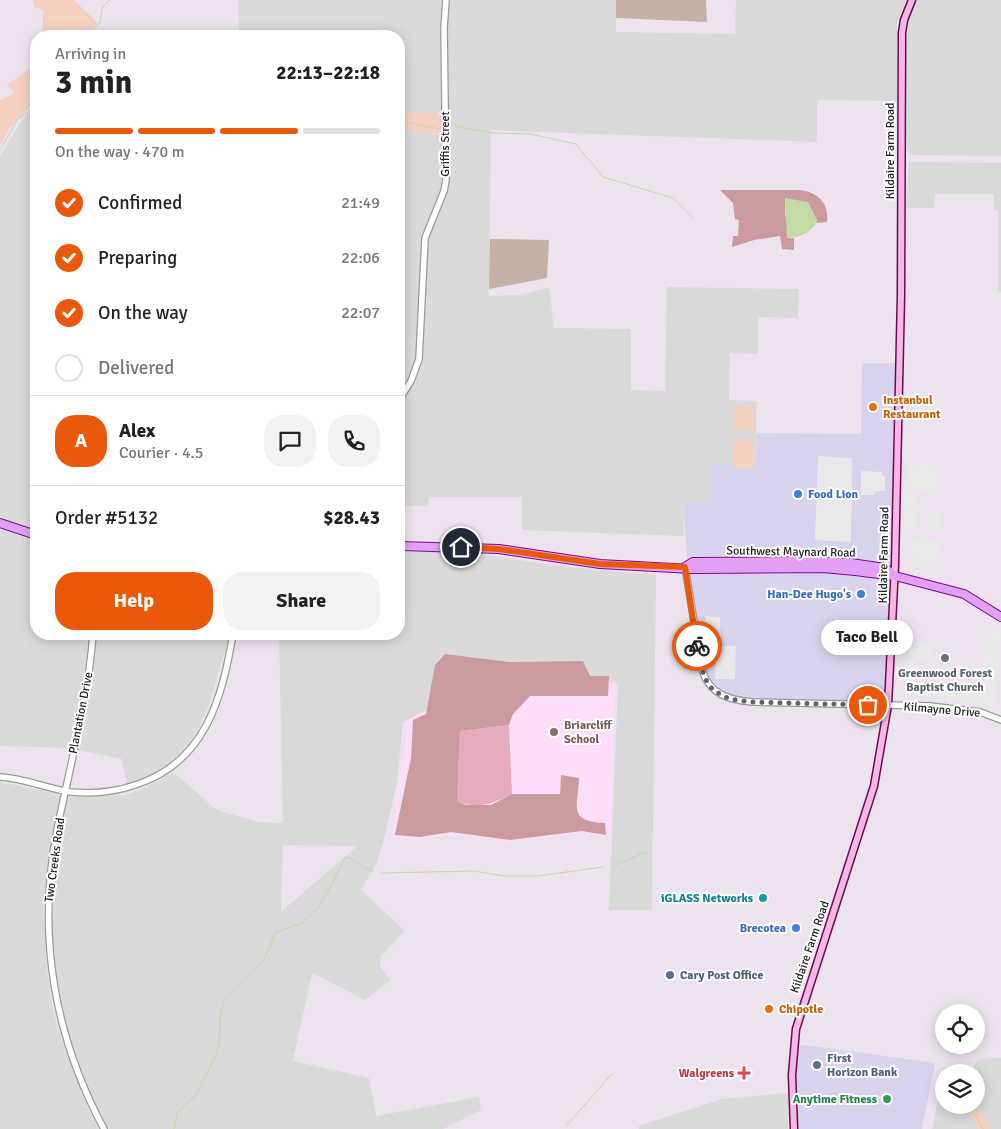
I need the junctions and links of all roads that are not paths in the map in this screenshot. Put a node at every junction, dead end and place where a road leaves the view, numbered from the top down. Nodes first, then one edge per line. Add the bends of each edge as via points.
1 (446, 0) edge
2 (912, 0) edge
3 (405, 390) edge
4 (0, 523) edge
5 (30, 533) edge
6 (405, 546) edge
7 (811, 561) junction
8 (685, 567) junction
9 (771, 568) junction
10 (895, 576) junction
11 (1001, 617) edge
12 (92, 640) edge
13 (232, 640) edge
14 (888, 705) junction
15 (1001, 720) edge
16 (0, 777) edge
17 (66, 791) junction
18 (104, 1129) edge
19 (794, 1129) edge

1 - 3 street, Griffis Street via 446,180 424,244 419,359
2 - 10 main road, Kildaire Farm Road via 902,33
4 - 5 main road
6 - 8 main road, Southwest Maynard Road via 499,549 600,564
7 - 8 main road, Southwest Maynard Road via 693,562
7 - 9 main road
7 - 10 main road, Southwest Maynard Road via 885,568
8 - 9 main road, Southwest Maynard Road
8 - 14 street, Kilmayne Drive via 702,670 707,682 718,693 734,701
9 - 10 main road, Southwest Maynard Road via 823,568
10 - 11 main road via 964,594
10 - 14 main road, Kildaire Farm Road
12 - 17 street, Plantation Drive via 90,669
13 - 17 street via 226,670 209,721 200,738 182,759 164,773 131,786 104,792
14 - 15 street, Kilmayne Drive via 980,712
14 - 19 main road, Kildaire Farm Road via 874,786 796,1029 792,1075
16 - 17 street
17 - 18 street, Two Creeks Road via 49,883 50,964 64,1035 83,1087

